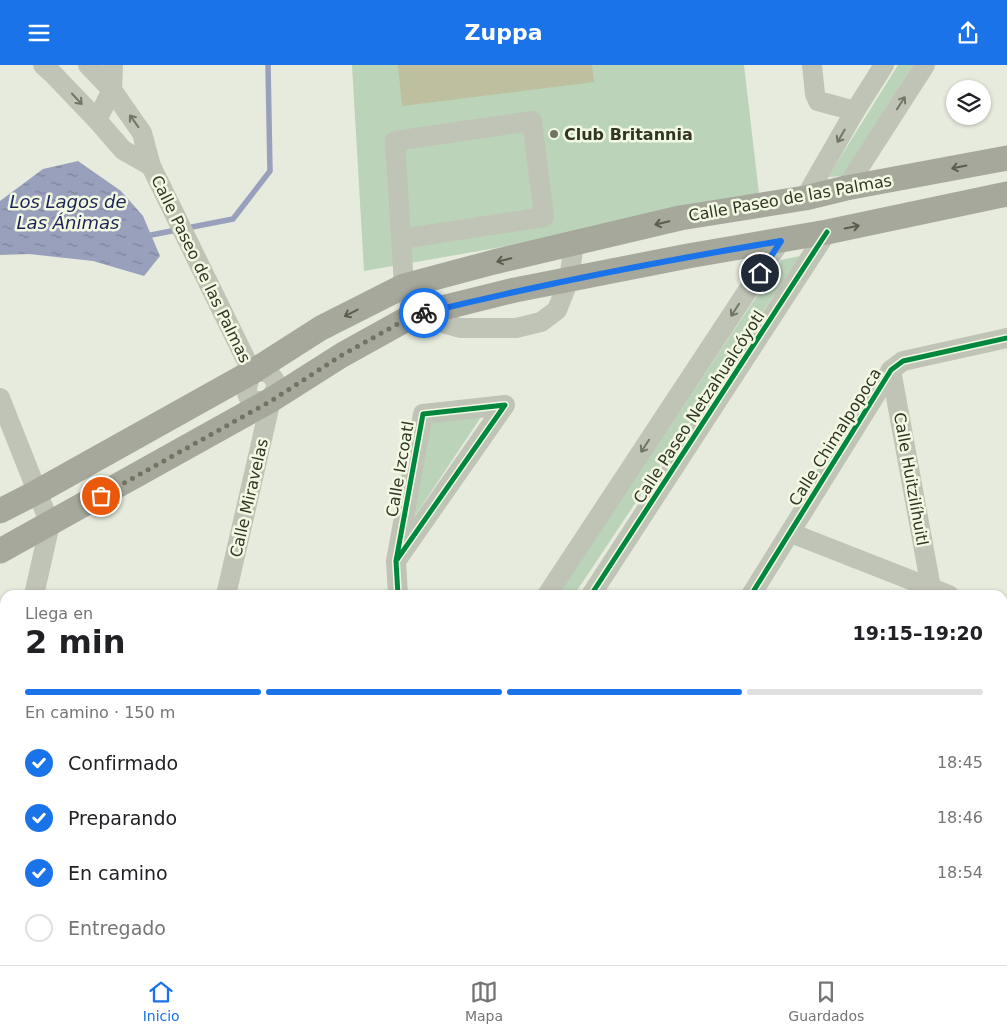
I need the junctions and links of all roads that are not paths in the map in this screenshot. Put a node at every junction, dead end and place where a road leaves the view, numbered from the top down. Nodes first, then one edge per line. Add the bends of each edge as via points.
1 (43, 65) edge
2 (88, 65) edge
3 (113, 65) edge
4 (812, 65) edge
5 (884, 65) edge
6 (925, 65) edge
7 (112, 90) junction
8 (855, 111) junction
9 (97, 120) junction
10 (1007, 158) edge
11 (150, 166) junction
12 (846, 188) junction
13 (1007, 194) edge
14 (806, 198) junction
15 (827, 232) junction
16 (401, 239) junction
17 (781, 241) junction
18 (574, 243) junction
19 (569, 279) junction
20 (404, 286) junction
21 (414, 315) junction
22 (1007, 337) edge
23 (891, 370) junction
24 (252, 372) junction
25 (0, 398) edge
26 (271, 401) junction
27 (38, 493) junction
28 (0, 511) edge
29 (50, 524) junction
30 (791, 533) junction
31 (0, 551) edge
32 (396, 561) junction
33 (35, 590) edge
34 (227, 590) edge
35 (398, 590) edge
36 (550, 590) edge
37 (594, 590) edge
38 (755, 590) edge
39 (937, 590) edge
40 (940, 590) edge

1 -> 9 street, Calle Paseo de las Palmas
2 - 7 street, Calle Paseo de las Palmas
3 - 7 street
4 - 8 street via 814,94 818,101
5 - 8 street
12 -> 6 street
7 - 9 street
11 -> 7 street, Calle Paseo de las Palmas via 142,133
8 -> 14 street
9 - 11 street, Calle Paseo de las Palmas via 123,150
10 -> 12 main road, Calle Paseo de las Palmas
11 - 24 street, Calle Paseo de las Palmas
12 - 14 main road, Calle Paseo de las Palmas
15 -> 13 main road
14 -> 18 main road, Calle Paseo de las Palmas via 680,218
15 - 17 main road
15 - 37 street, Calle Paseo Netzahualcóyotl
16 - 16 street via 544,217 532,121 395,141
16 - 20 street
17 - 19 main road
17 -> 36 street, Calle Paseo Netzahualcóyotl
18 - 19 street
18 -> 20 main road, Calle Paseo de las Palmas
19 - 21 main road
19 - 21 street via 557,310 541,322 516,328 460,327
20 - 21 street
20 -> 24 main road, Calle Paseo de las Palmas via 322,328
21 - 26 main road via 342,355
22 - 23 street, Calle Chimalpopoca via 903,361
23 - 30 street, Calle Chimalpopoca
23 - 40 street, Calle Huitzilíhuitl
24 - 26 street, Calle Miravelas via 264,371 273,376 277,385
24 - 27 main road, Calle Paseo de las Palmas
25 - 27 street
26 - 29 main road
26 - 34 street, Calle Miravelas
27 - 28 main road, Calle Paseo de las Palmas
27 - 29 street
29 - 31 main road
29 - 33 street
30 - 38 street, Calle Chimalpopoca
30 - 39 street
32 - 32 street, Calle Izcoatl via 423,522 505,405 423,414
32 - 35 street, Calle Izcoatl

